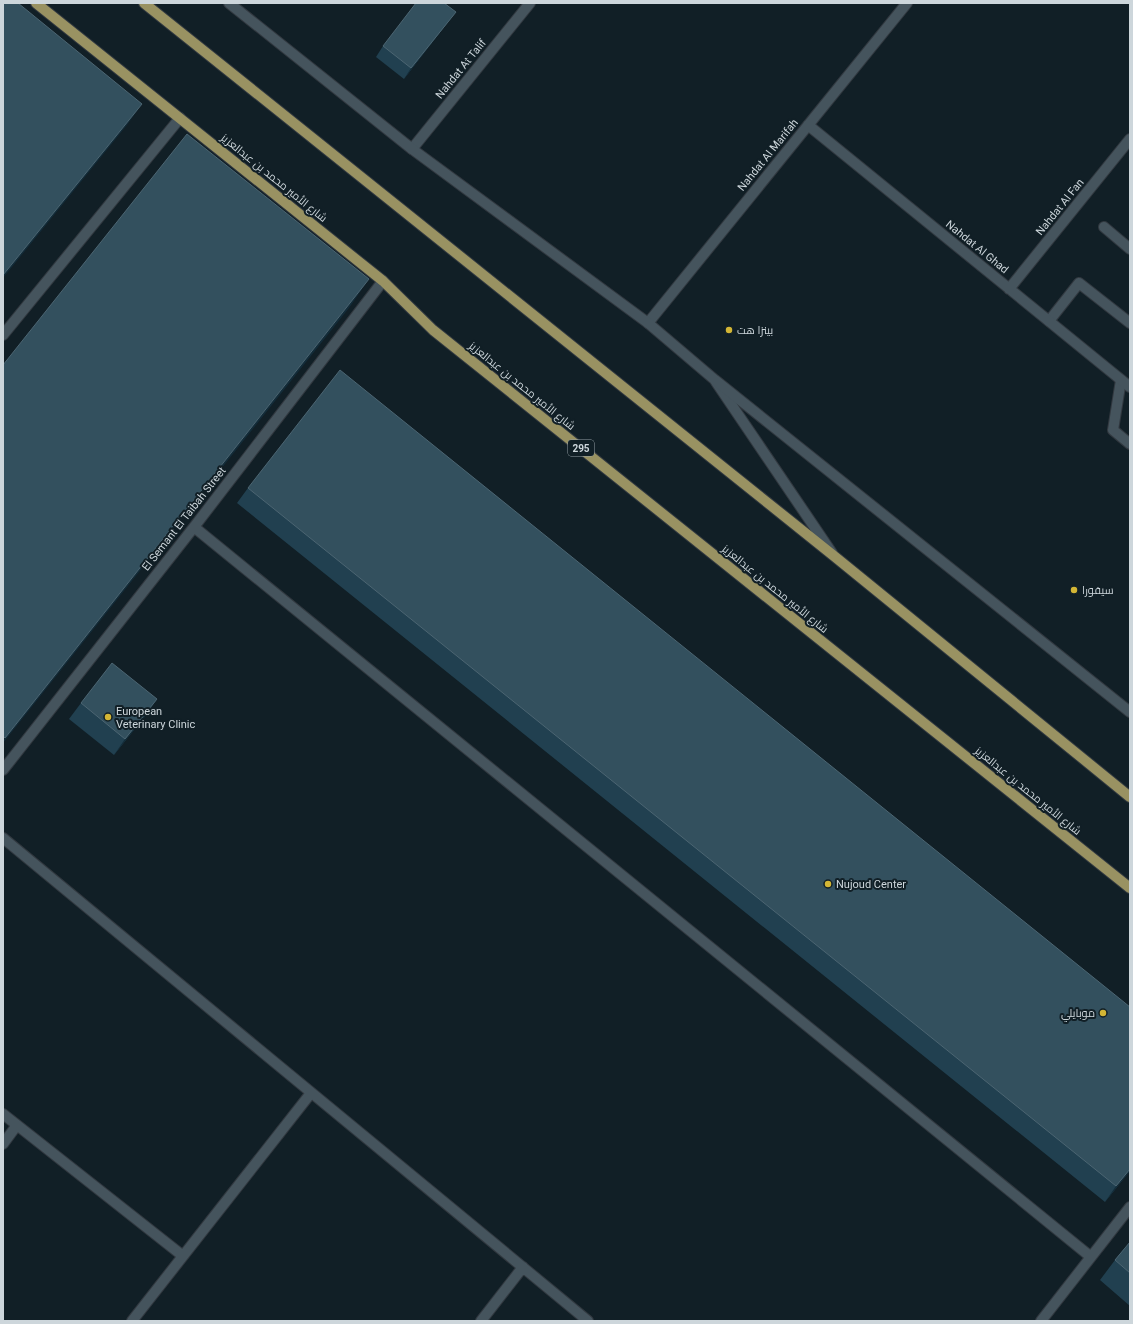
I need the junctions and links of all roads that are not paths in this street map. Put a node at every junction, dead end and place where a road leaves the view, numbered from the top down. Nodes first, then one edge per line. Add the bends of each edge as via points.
1 (36, 3) edge
2 (144, 3) edge
3 (229, 3) edge
4 (530, 3) edge
5 (907, 3) edge
6 (180, 118) junction
7 (808, 126) junction
8 (1130, 139) edge
9 (412, 149) junction
10 (1104, 227) dead end
11 (1130, 249) edge
12 (383, 281) junction
13 (1009, 289) junction
14 (1049, 321) junction
15 (648, 323) junction
16 (1130, 323) edge
17 (3, 335) edge
18 (715, 380) junction
19 (1121, 380) junction
20 (1130, 388) edge
21 (1130, 444) edge
22 (194, 527) junction
23 (834, 556) junction
24 (1130, 712) edge
25 (3, 770) edge
26 (1130, 797) edge
27 (3, 838) edge
28 (1130, 888) edge
29 (311, 1093) junction
30 (3, 1114) edge
31 (17, 1125) junction
32 (3, 1144) edge
33 (1130, 1207) edge
34 (183, 1256) junction
35 (1091, 1257) junction
36 (523, 1267) junction
37 (132, 1321) edge
38 (482, 1321) edge
39 (588, 1321) edge
40 (1041, 1321) edge

1 - 6 main road, شارع الأمير محمد بن عبدالعزيز / 295
2 - 23 main road
3 - 9 street
4 - 9 street, Nahdat At Talif
5 - 7 street, Nahdat Al Marifah
6 - 12 main road, شارع الأمير محمد بن عبدالعزيز / 295
6 - 17 street
7 - 13 street, Nahdat Al Ghad
7 - 15 street, Nahdat Al Marifah
8 - 13 street, Nahdat Al Fan
9 - 15 street
10 - 11 street
12 - 22 street, El Semant El Taibah Street
12 - 28 main road, شارع الأمير محمد بن عبدالعزيز / 295 via 433,330
13 - 14 street, Nahdat Al Ghad
14 - 16 street via 1079,283
14 - 19 street, Nahdat Al Ghad
15 - 18 street
18 - 23 street
18 - 24 street
19 - 20 street, Nahdat Al Ghad
19 - 21 street via 1113,430
22 - 25 street, El Semant El Taibah Street
22 - 35 street
23 - 26 main road
27 - 29 street
29 - 34 street
29 - 36 street
30 - 31 street
31 - 32 street
31 - 34 street
33 - 35 street
34 - 37 street
35 - 40 street
36 - 38 street
36 - 39 street

